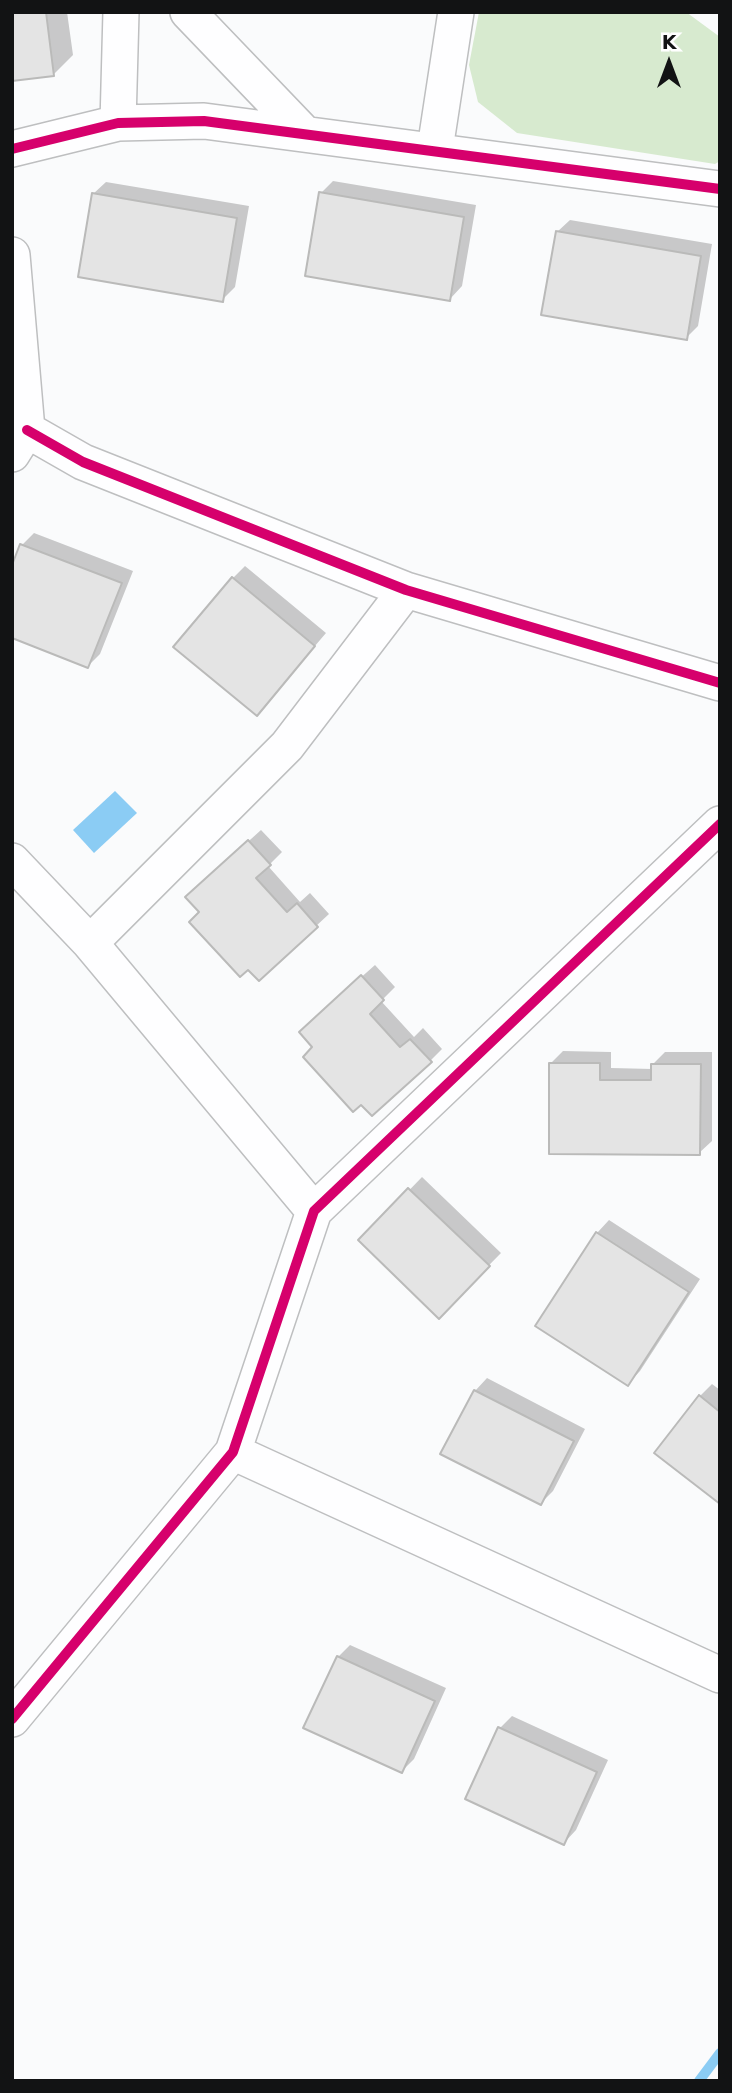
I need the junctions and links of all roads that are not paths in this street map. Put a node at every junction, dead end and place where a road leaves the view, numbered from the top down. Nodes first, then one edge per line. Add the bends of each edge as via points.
1 (121, 12) edge
2 (188, 12) edge
3 (456, 12) edge
4 (118, 123) junction
5 (305, 134) junction
6 (12, 149) edge
7 (435, 149) junction
8 (718, 186) edge
9 (12, 255) edge
10 (19, 442) edge
11 (406, 590) junction
12 (720, 682) edge
13 (720, 824) edge
14 (12, 860) edge
15 (90, 943) junction
16 (314, 1211) junction
17 (233, 1452) junction
18 (720, 1675) edge
19 (12, 1719) edge

1 - 4 street
2 - 5 street
3 - 7 street
4 - 5 street via 204,121
4 - 6 street
5 - 7 street
7 - 8 street
9 - 10 street
10 - 11 street via 83,462
11 - 12 street
11 - 15 street via 287,746
13 - 16 street
14 - 15 street
15 - 16 street
16 - 17 street
17 - 18 street
17 - 19 street

